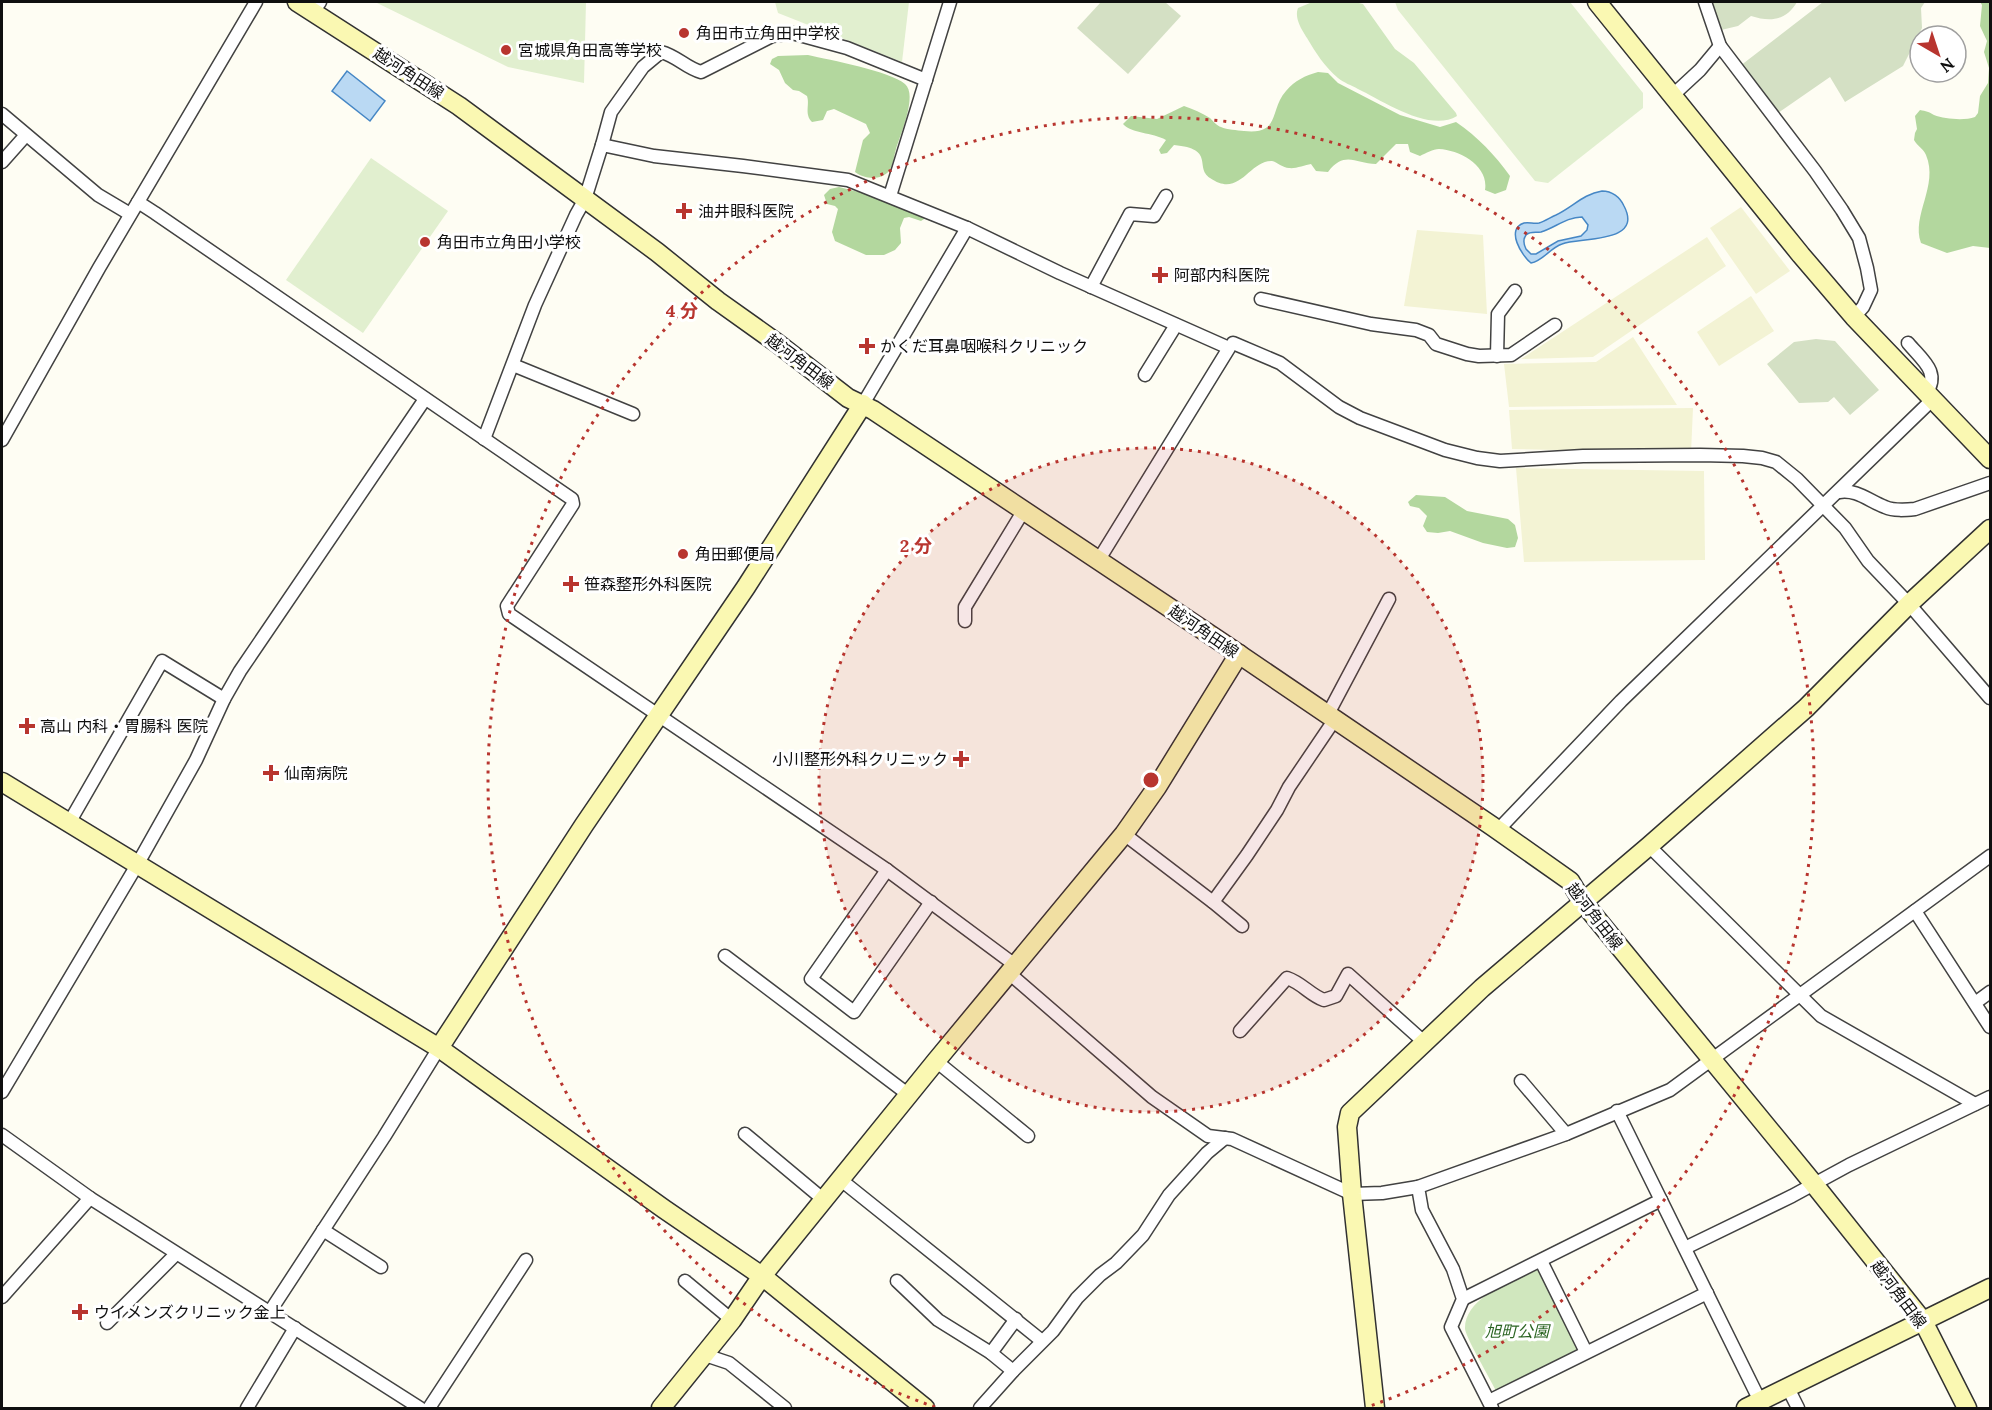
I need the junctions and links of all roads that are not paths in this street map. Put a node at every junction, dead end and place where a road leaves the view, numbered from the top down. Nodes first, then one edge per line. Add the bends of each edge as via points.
1 (256, 2) edge
2 (297, 2) edge
3 (950, 2) edge
4 (1598, 2) edge
5 (1705, 2) edge
6 (317, 7) edge
7 (1720, 46) junction
8 (926, 80) junction
9 (1673, 95) junction
10 (2, 114) edge
11 (26, 135) junction
12 (602, 145) junction
13 (2, 162) edge
14 (890, 196) junction
15 (1166, 196) dead end
16 (585, 199) junction
17 (138, 202) junction
18 (130, 214) junction
19 (967, 228) junction
20 (1091, 287) junction
21 (1515, 291) dead end
22 (1261, 299) dead end
23 (1854, 317) junction
24 (1176, 325) junction
25 (1555, 325) dead end
26 (1233, 343) dead end
27 (1908, 343) dead end
28 (1497, 356) junction
29 (513, 365) junction
30 (1145, 375) dead end
31 (1929, 397) junction
32 (425, 399) junction
33 (863, 404) junction
34 (633, 414) dead end
35 (484, 439) junction
36 (2, 440) edge
37 (1990, 459) edge
38 (1990, 483) edge
39 (1839, 492) junction
40 (1824, 506) junction
41 (1024, 510) junction
42 (1990, 529) edge
43 (1098, 561) junction
44 (1389, 598) dead end
45 (1909, 604) junction
46 (965, 621) dead end
47 (1239, 654) junction
48 (1990, 698) edge
49 (224, 699) junction
50 (660, 715) junction
51 (1332, 717) junction
52 (2, 782) edge
53 (69, 822) junction
54 (1498, 830) junction
55 (1124, 834) junction
56 (1649, 846) junction
57 (1990, 856) edge
58 (137, 865) junction
59 (887, 870) junction
60 (1582, 901) junction
61 (931, 902) junction
62 (1213, 902) junction
63 (1915, 911) junction
64 (1242, 926) dead end
65 (725, 956) dead end
66 (1012, 969) junction
67 (1990, 992) edge
68 (1800, 996) junction
69 (1975, 1003) junction
70 (1990, 1027) edge
71 (1240, 1031) dead end
72 (1424, 1042) junction
73 (439, 1048) junction
74 (1712, 1060) junction
75 (936, 1061) junction
76 (1521, 1081) dead end
77 (2, 1092) edge
78 (909, 1095) junction
79 (1990, 1097) edge
80 (1975, 1104) junction
81 (1617, 1111) junction
82 (745, 1134) dead end
83 (1566, 1134) junction
84 (2, 1135) edge
85 (1028, 1136) dead end
86 (1226, 1138) junction
87 (841, 1180) junction
88 (1813, 1183) junction
89 (1418, 1187) junction
90 (1352, 1194) junction
91 (90, 1198) junction
92 (824, 1200) junction
93 (1661, 1200) junction
94 (323, 1230) junction
95 (1685, 1248) junction
96 (176, 1254) junction
97 (526, 1260) dead end
98 (1541, 1261) junction
99 (381, 1267) dead end
100 (762, 1276) junction
101 (685, 1281) dead end
102 (897, 1281) dead end
103 (1990, 1288) edge
104 (1707, 1293) junction
105 (2, 1297) edge
106 (1463, 1299) junction
107 (269, 1313) junction
108 (1016, 1319) junction
109 (732, 1320) junction
110 (1923, 1321) junction
111 (107, 1323) dead end
112 (295, 1328) junction
113 (1042, 1341) junction
114 (1586, 1352) junction
115 (991, 1353) junction
116 (705, 1355) junction
117 (1013, 1371) junction
118 (1788, 1388) junction
119 (1491, 1405) edge
120 (1753, 1405) edge
121 (247, 1408) edge
122 (420, 1408) edge
123 (429, 1408) edge
124 (661, 1408) edge
125 (785, 1408) edge
126 (925, 1408) edge
127 (980, 1408) edge
128 (1375, 1408) edge
129 (1798, 1408) edge
130 (1966, 1408) edge

1 - 17 street
2 - 6 street, 越河角田線
3 - 8 street
4 - 9 street
5 - 7 street
6 - 16 street, 越河角田線
7 - 9 street
7 - 23 street via 1815,171 1859,238 1870,290
8 - 12 street via 847,48 792,33 772,36 701,72 661,52 643,67 611,112
8 - 14 street
9 - 23 street
10 - 11 street
11 - 13 street
11 - 18 street via 98,195
12 - 14 street via 654,156 848,180
12 - 16 street
14 - 19 street
15 - 20 street via 1154,216 1130,214
16 - 29 street via 535,304
16 - 33 street, 越河角田線 via 848,398
17 - 18 street
17 - 32 street
18 - 36 street
19 - 20 street
19 - 33 street
20 - 24 street
21 - 28 street via 1498,314
22 - 28 street via 1416,330 1429,335 1436,344 1467,354
23 - 31 street
24 - 30 street
24 - 43 street via 1229,348
25 - 28 street via 1511,355
26 - 40 street via 1280,363 1360,418 1445,450 1500,461 1583,456 1762,458 1776,462
27 - 31 street via 1933,376
29 - 34 street
29 - 35 street
31 - 37 street
31 - 39 street
32 - 35 street
32 - 49 street
33 - 41 street, 越河角田線
33 - 50 street
35 - 50 street via 572,499 573,504 507,606 509,614
38 - 39 street via 1903,510 1886,508 1848,491
39 - 40 street
40 - 45 street
40 - 54 street via 1621,701
41 - 43 street, 越河角田線
41 - 46 street via 965,607
42 - 45 street
43 - 47 street, 越河角田線
44 - 51 street
45 - 48 street
45 - 56 street via 1806,708
47 - 51 street, 越河角田線
47 - 55 street
49 - 53 street via 162,661
49 - 58 street via 196,760
50 - 59 street
50 - 73 street
51 - 54 street, 越河角田線
51 - 62 street via 1277,810
52 - 53 street
53 - 58 street
54 - 60 street, 越河角田線 via 1570,881
55 - 62 street
55 - 66 street
56 - 60 street
56 - 68 street
57 - 63 street
58 - 73 street
58 - 77 street
59 - 61 street
59 - 61 street via 811,979 854,1012
60 - 72 street
60 - 74 street, 越河角田線
61 - 66 street
62 - 64 street
63 - 68 street
63 - 69 street
65 - 78 street
66 - 75 street
66 - 86 street via 1152,1097 1208,1136
67 - 69 street
68 - 74 street
68 - 80 street via 1821,1016
69 - 70 street
71 - 72 street via 1287,978 1324,1000 1336,996 1348,974
72 - 90 street via 1350,1113 1347,1127
73 - 94 street
73 - 100 street
74 - 81 street via 1670,1090
74 - 88 street, 越河角田線
75 - 78 street
75 - 85 street
76 - 83 street
78 - 87 street
79 - 80 street
80 - 88 street
81 - 83 street
81 - 93 street
82 - 92 street
83 - 89 street
84 - 91 street
86 - 90 street
86 - 113 street via 1169,1195 1143,1235 1077,1298
87 - 92 street
87 - 108 street
88 - 95 street
88 - 110 street, 越河角田線
89 - 90 street
89 - 106 street via 1422,1210 1453,1269
90 - 128 street
91 - 96 street
91 - 105 street
92 - 100 street
93 - 95 street
93 - 98 street
94 - 99 street
94 - 107 street
95 - 104 street
96 - 107 street
96 - 111 street
97 - 123 street
98 - 106 street
98 - 114 street
100 - 109 street
100 - 126 street
101 - 109 street
102 - 115 street via 938,1320
103 - 110 street
104 - 114 street
104 - 120 street
106 - 119 street via 1451,1327
107 - 112 street
108 - 113 street
108 - 115 street
109 - 116 street
110 - 118 street
110 - 130 street, 越河角田線
112 - 121 street
112 - 122 street
113 - 117 street
114 - 119 street
115 - 117 street
116 - 124 street
116 - 125 street via 729,1363
117 - 127 street
118 - 120 street
118 - 129 street

